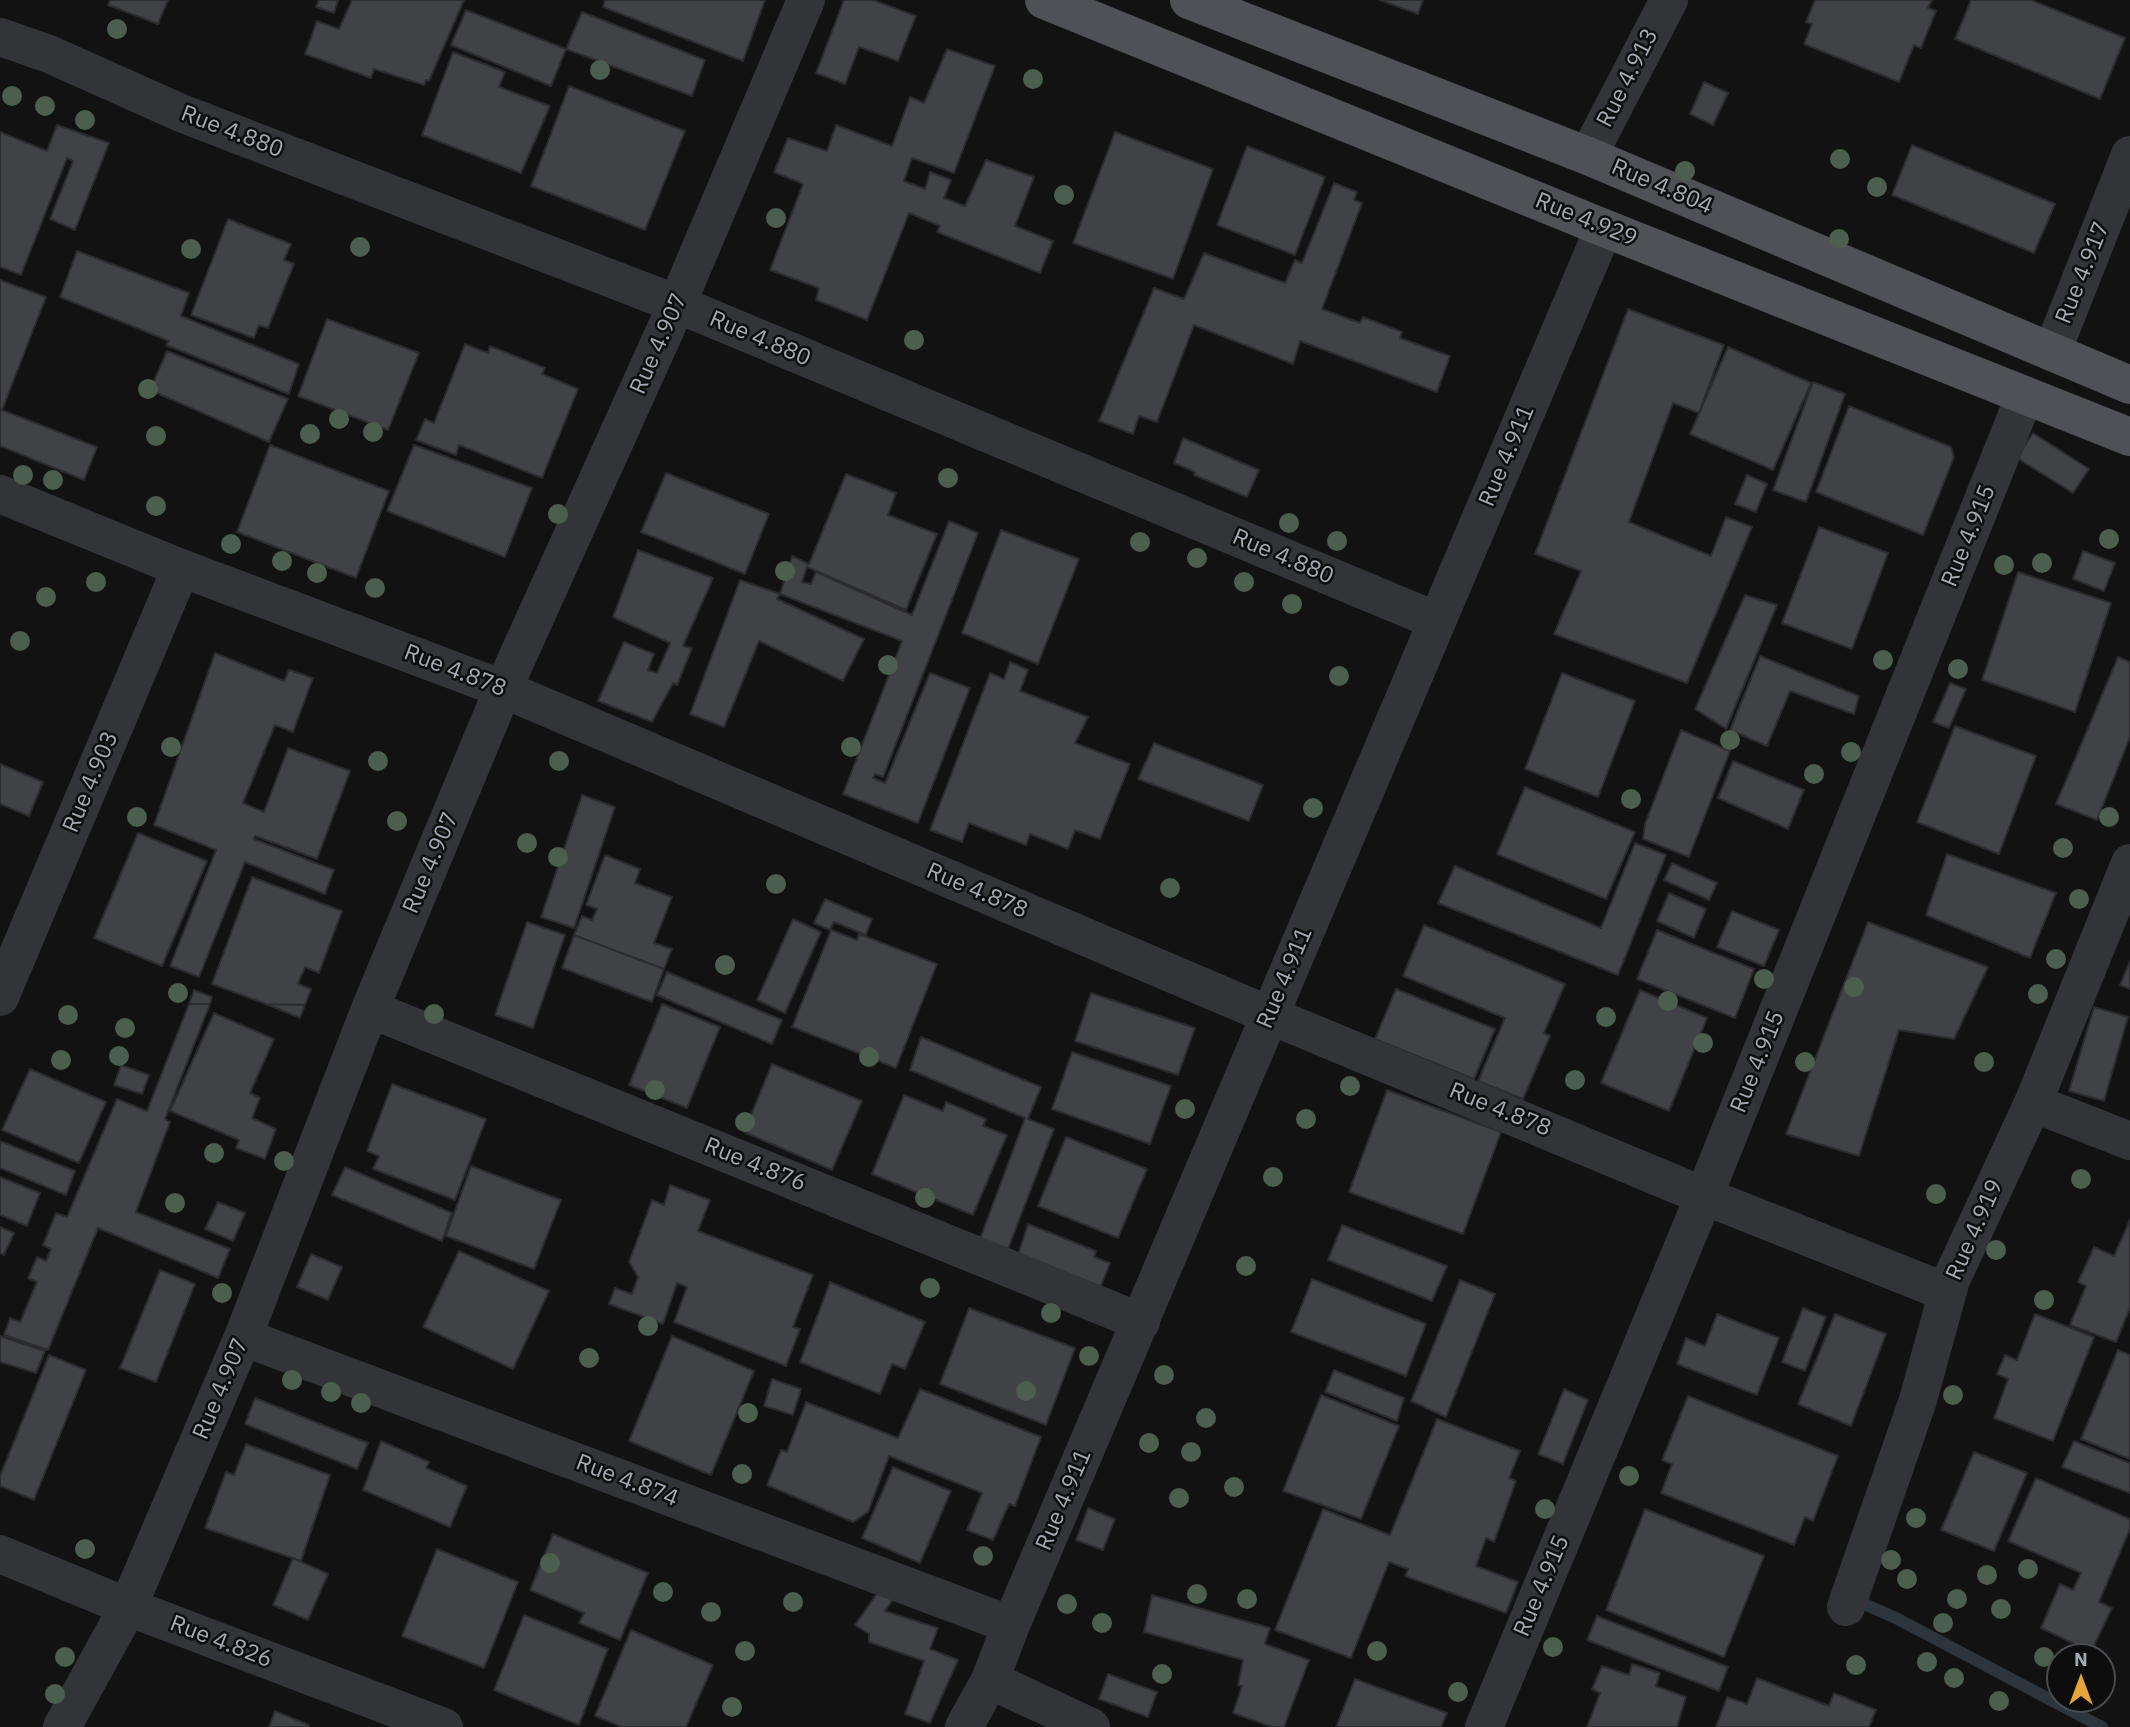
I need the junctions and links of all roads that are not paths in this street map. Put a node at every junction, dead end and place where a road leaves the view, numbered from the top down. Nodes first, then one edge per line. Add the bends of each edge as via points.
1 (806, 0) edge
2 (1044, 0) edge
3 (1189, 0) edge
4 (1669, 0) edge
5 (0, 37) edge
6 (2130, 155) edge
7 (1588, 156) junction
8 (1604, 228) junction
9 (677, 304) junction
10 (2052, 352) junction
11 (2130, 385) edge
12 (2025, 395) junction
13 (2130, 437) edge
14 (0, 494) edge
15 (181, 568) junction
16 (1437, 621) junction
17 (503, 689) junction
18 (2130, 863) edge
19 (0, 997) edge
20 (370, 1009) junction
21 (1269, 1016) junction
22 (2033, 1103) junction
23 (2130, 1141) edge
24 (1704, 1196) junction
25 (1951, 1280) junction
26 (1141, 1322) junction
27 (243, 1337) junction
28 (0, 1554) edge
29 (128, 1607) junction
30 (1846, 1607) dead end
31 (1011, 1625) junction
32 (990, 1680) junction
33 (62, 1727) edge
34 (444, 1727) edge
35 (964, 1727) edge
36 (1091, 1727) edge
37 (1484, 1727) edge

1 - 9 street, Rue 4.907
2 - 8 main road, Rue 4.929
3 - 7 main road, Rue 4.804
4 - 7 street, Rue 4.913
5 - 9 street, Rue 4.880 via 181,113
6 - 10 street, Rue 4.917
7 - 10 main road, Rue 4.804
8 - 12 main road, Rue 4.929
8 - 16 street, Rue 4.911
9 - 16 street, Rue 4.880
9 - 17 street, Rue 4.907
10 - 11 main road, Rue 4.804
12 - 13 main road, Rue 4.929
12 - 24 street, Rue 4.915
14 - 15 street, Rue 4.878
15 - 17 street, Rue 4.878
15 - 19 street, Rue 4.903
16 - 21 street, Rue 4.911
17 - 20 street, Rue 4.907
17 - 21 street, Rue 4.878
18 - 22 street, Rue 4.919
20 - 26 street, Rue 4.876
20 - 27 street, Rue 4.907
21 - 24 street, Rue 4.878
21 - 26 street, Rue 4.911
22 - 23 street
22 - 25 street, Rue 4.919
24 - 25 street, Rue 4.878 via 1936,1288
24 - 37 street, Rue 4.915
25 - 30 street, Rue 4.919 via 1918,1400
26 - 31 street, Rue 4.911
27 - 29 street, Rue 4.907
27 - 31 street, Rue 4.874
28 - 29 street, Rue 4.826
29 - 33 street, Rue 4.907
29 - 34 street, Rue 4.826
31 - 32 street, Rue 4.911
32 - 35 street, Rue 4.911
32 - 36 street

